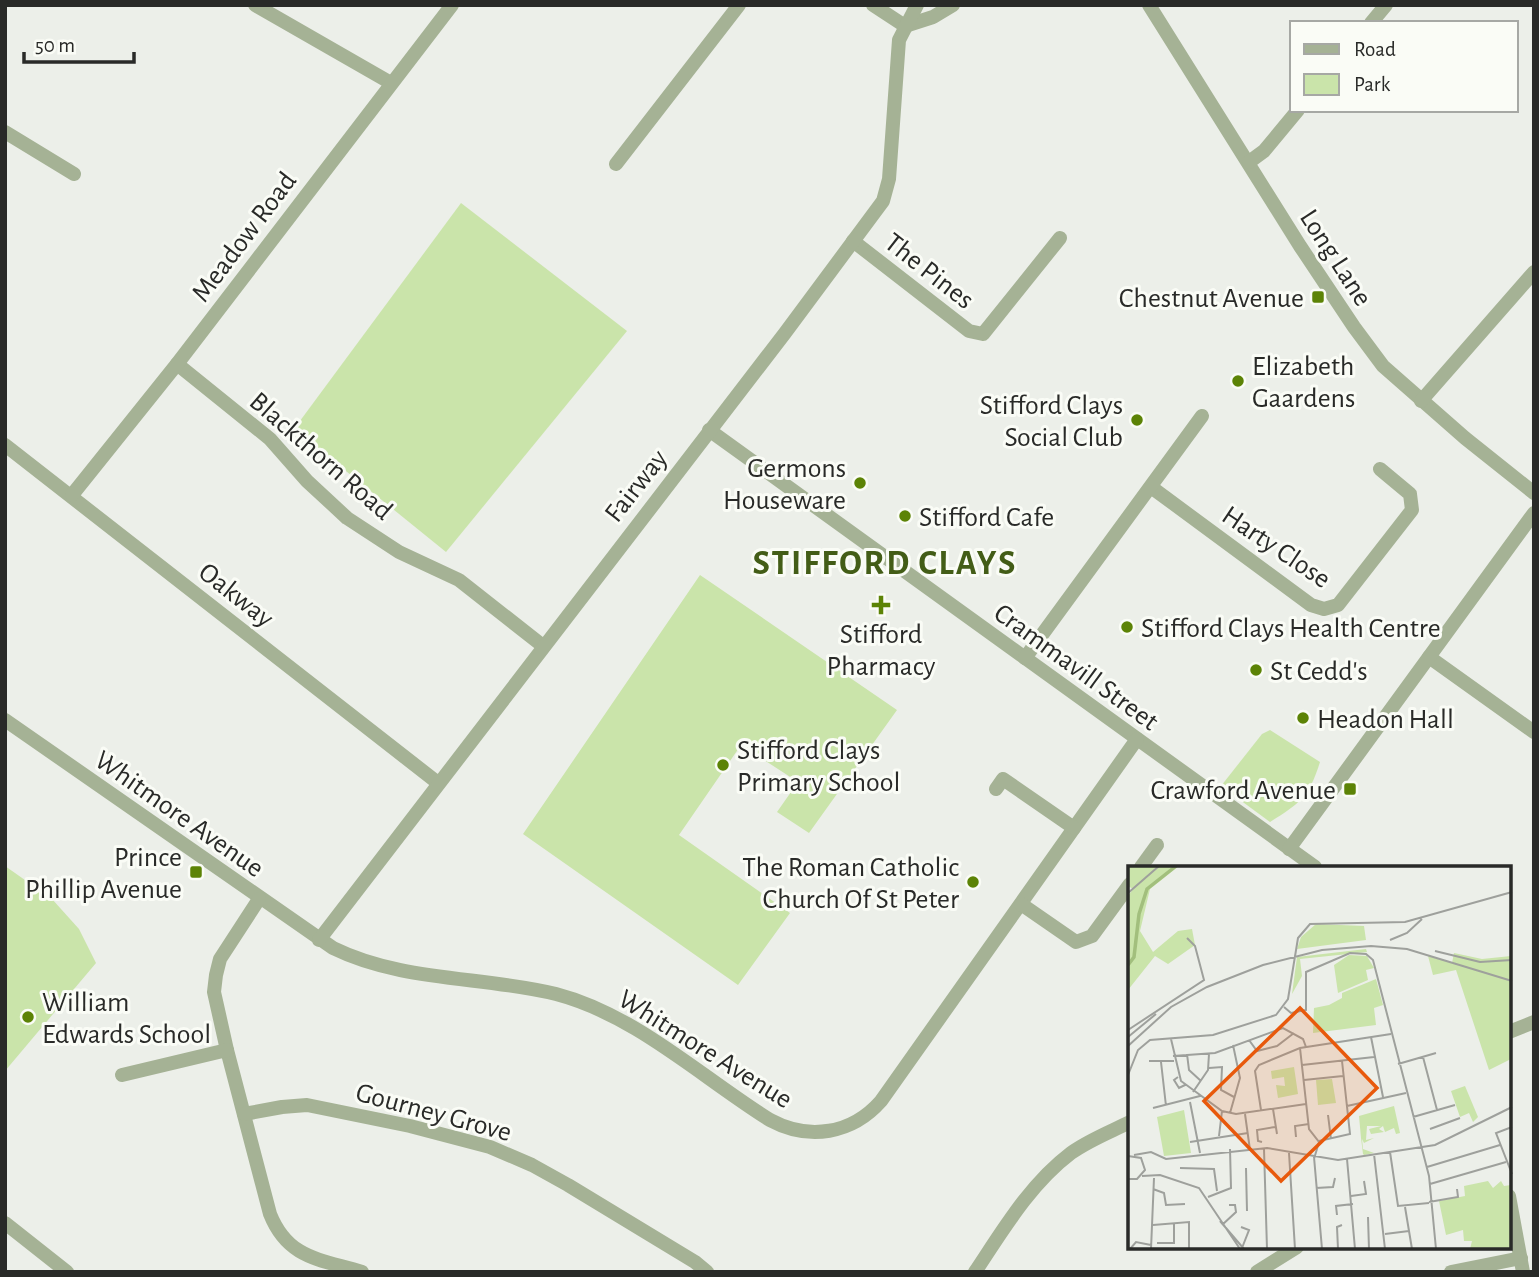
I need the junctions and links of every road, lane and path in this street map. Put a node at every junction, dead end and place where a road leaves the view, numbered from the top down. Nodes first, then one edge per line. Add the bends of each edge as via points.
1 (255, 5) edge
2 (452, 5) edge
3 (739, 5) edge
4 (873, 5) edge
5 (917, 5) edge
6 (953, 5) edge
7 (1149, 5) edge
8 (1386, 5) edge
9 (1373, 21) edge
10 (905, 26) junction
11 (391, 83) junction
12 (1296, 112) edge
13 (5, 132) edge
14 (1249, 163) junction
15 (616, 164) dead end
16 (74, 174) dead end
17 (1060, 238) dead end
18 (852, 242) junction
19 (1534, 272) edge
20 (177, 364) junction
21 (1421, 401) junction
22 (1202, 416) dead end
23 (709, 430) junction
24 (5, 445) edge
25 (1380, 469) dead end
26 (1151, 487) junction
27 (1534, 493) edge
28 (72, 495) junction
29 (1534, 513) edge
30 (542, 646) junction
31 (1429, 657) junction
32 (1025, 658) junction
33 (5, 720) edge
34 (1534, 732) edge
35 (1137, 739) junction
36 (438, 783) junction
37 (996, 789) dead end
38 (1074, 828) junction
39 (1157, 845) dead end
40 (1289, 849) junction
41 (1142, 866) edge
42 (1314, 866) edge
43 (1128, 885) edge
44 (259, 899) junction
45 (1021, 904) junction
46 (319, 940) junction
47 (1534, 1022) edge
48 (1511, 1031) edge
49 (226, 1050) junction
50 (122, 1076) dead end
51 (244, 1114) junction
52 (1128, 1123) edge
53 (1511, 1207) edge
54 (5, 1223) edge
55 (1294, 1249) edge
56 (1522, 1265) edge
57 (67, 1272) edge
58 (362, 1272) edge
59 (707, 1272) edge
60 (975, 1272) edge
61 (1257, 1272) edge
62 (1451, 1272) edge

1 - 11 street
2 - 11 street, Meadow Road
3 - 15 street
4 - 10 street
5 - 10 street, Fairway
6 - 10 street
7 - 14 street, Long Lane
8 - 9 street
10 - 18 street, Fairway via 899,40 889,179 883,201
11 - 20 street, Meadow Road
12 - 14 street
13 - 16 street
14 - 21 street, Long Lane via 1354,327 1383,366
17 - 18 street, The Pines via 983,334 969,331
18 - 23 street, Fairway
19 - 21 street
20 - 28 street, Meadow Road
20 - 30 street, Blackthorn Road via 270,439 347,518 398,552 459,580
21 - 27 street, Long Lane
22 - 26 street
23 - 30 street, Fairway
23 - 32 street, Crammavill Street
24 - 28 street, Oakway
25 - 26 street, Harty Close via 1410,494 1412,510 1338,605 1324,609 1311,605
26 - 32 street
28 - 36 street, Oakway
29 - 31 street
30 - 36 street, Fairway
31 - 34 street
31 - 40 street
32 - 35 street, Crammavill Street
33 - 44 street, Whitmore Avenue
35 - 38 street, Whitmore Avenue
35 - 40 street, Crammavill Street
36 - 46 street, Fairway
37 - 38 street via 1003,779
38 - 45 street, Whitmore Avenue
39 - 41 street
40 - 42 street, Crammavill Street
43 - 45 street via 1092,936 1076,942
44 - 46 street, Whitmore Avenue
44 - 49 street via 228,945 215,975
45 - 46 street, Whitmore Avenue via 881,1101 855,1122 822,1133 777,1124 638,1031 588,1005 556,994 372,964
47 - 48 street
49 - 50 street
49 - 51 street
51 - 58 street via 270,1214 281,1238 305,1255
51 - 59 street, Gourney Grove via 307,1105 490,1147 578,1190
52 - 60 street via 1072,1152 1048,1174 1017,1208
53 - 56 street
54 - 57 street
55 - 61 street
56 - 62 street

